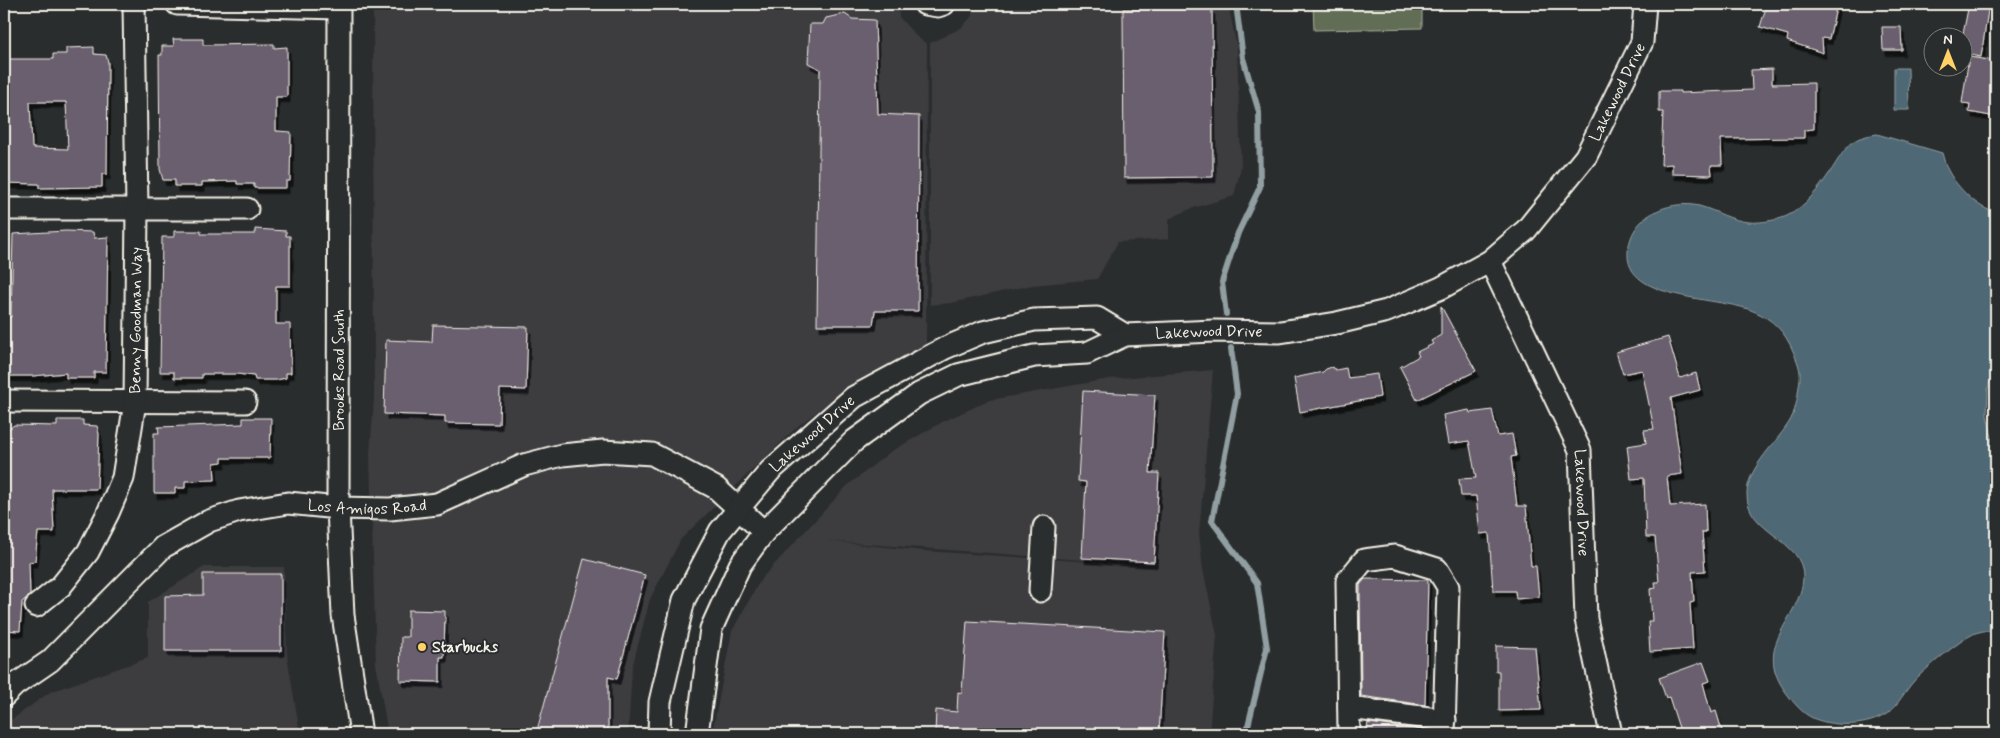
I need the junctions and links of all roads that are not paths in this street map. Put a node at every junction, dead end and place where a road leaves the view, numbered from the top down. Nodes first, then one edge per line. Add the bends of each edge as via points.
1 (134, 4) edge
2 (177, 4) edge
3 (924, 4) edge
4 (944, 4) edge
5 (1645, 4) edge
6 (339, 6) edge
7 (4, 209) edge
8 (137, 209) junction
9 (247, 209) dead end
10 (1490, 261) junction
11 (1125, 334) junction
12 (4, 402) edge
13 (135, 402) junction
14 (245, 402) dead end
15 (338, 508) junction
16 (737, 508) junction
17 (1044, 527) dead end
18 (764, 532) junction
19 (1040, 591) dead end
20 (36, 606) dead end
21 (4, 696) edge
22 (1349, 708) junction
23 (1445, 727) edge
24 (361, 734) edge
25 (659, 734) edge
26 (697, 734) edge
27 (1349, 734) edge
28 (1611, 734) edge

1 - 8 street, Benny Goodman Way
2 - 6 street
3 - 4 street
5 - 10 street, Lakewood Drive via 1642,42 1586,156 1526,230
6 - 15 street, Brooks Road South
7 - 8 street
8 - 9 street
8 - 13 street, Benny Goodman Way
10 - 11 street, Lakewood Drive via 1441,288 1387,311 1337,323 1280,332
10 - 28 street, Lakewood Drive via 1580,450 1586,619
11 - 16 street, Lakewood Drive via 1097,318 1034,320 983,332 945,348 854,397 770,471
11 - 18 street, Lakewood Drive via 1087,353 1034,356 958,375 919,394 854,441
12 - 13 street
13 - 14 street
13 - 20 street, Benny Goodman Way via 122,478 108,514 88,552 60,586
15 - 16 street, Los Amigos Road via 390,509 437,504 524,464 562,455 604,451 652,454 716,488
15 - 21 street, Los Amigos Road via 288,503 240,511 209,521 163,547 50,661
15 - 24 street, Brooks Road South via 343,615
16 - 18 street, Los Amigos Road
16 - 25 street, Lakewood Drive via 720,531 684,600 660,702
17 - 19 street
18 - 26 street, Lakewood Drive via 740,565 711,629
22 - 23 street
22 - 23 street via 1346,581 1364,560 1394,556 1437,568 1448,587
22 - 27 street

